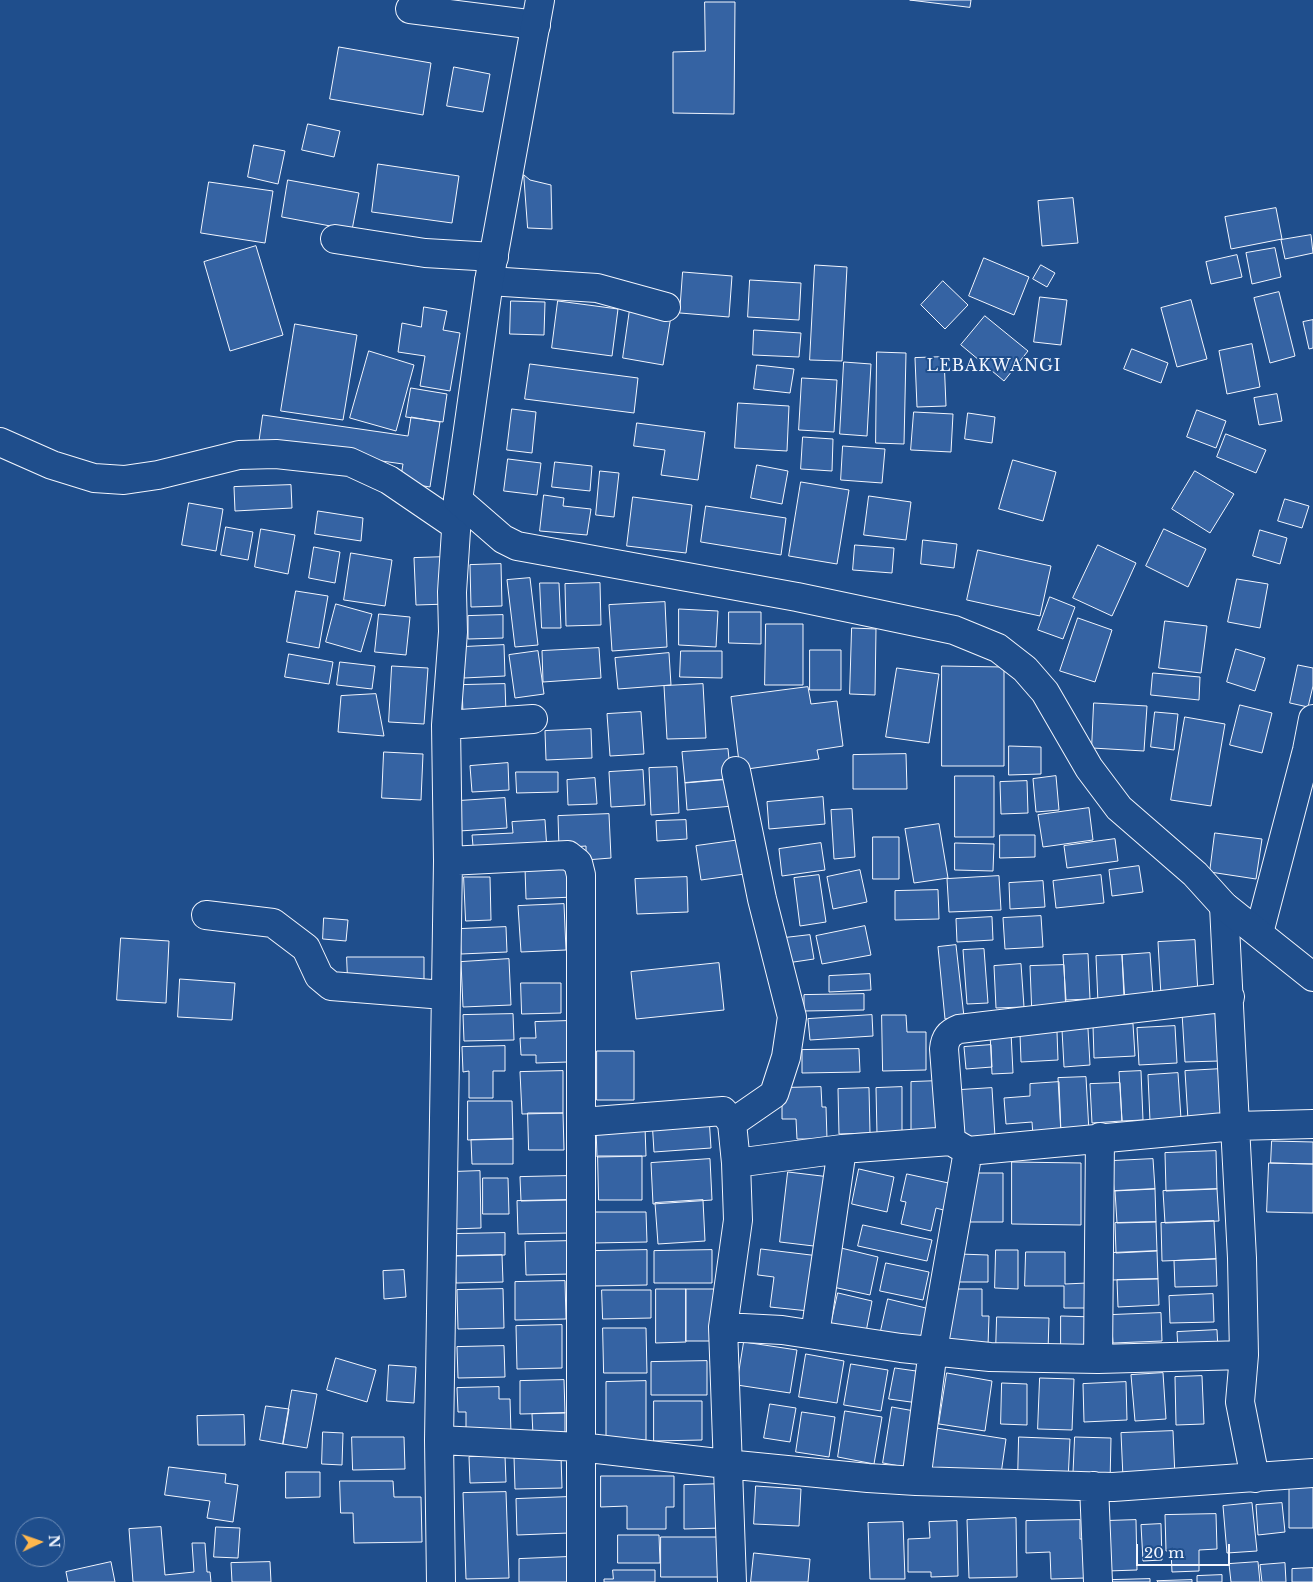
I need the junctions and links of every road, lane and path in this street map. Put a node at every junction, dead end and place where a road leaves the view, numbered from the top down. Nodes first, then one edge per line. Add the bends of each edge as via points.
1 (410, 9) dead end
2 (538, 12) edge
3 (335, 239) dead end
4 (492, 269) junction
5 (666, 306) dead end
6 (0, 442) edge
7 (457, 512) junction
8 (533, 719) dead end
9 (1313, 719) edge
10 (446, 725) junction
11 (1310, 750) edge
12 (736, 771) dead end
13 (448, 861) junction
14 (1224, 906) junction
15 (206, 915) dead end
16 (1259, 933) junction
17 (1313, 978) edge
18 (444, 996) junction
19 (1230, 997) junction
20 (582, 1122) junction
21 (732, 1123) junction
22 (1313, 1124) edge
23 (1235, 1126) junction
24 (1100, 1137) junction
25 (960, 1146) junction
26 (842, 1149) junction
27 (736, 1163) junction
28 (723, 1327) junction
29 (815, 1335) junction
30 (933, 1350) junction
31 (1244, 1354) junction
32 (1098, 1359) junction
33 (439, 1440) junction
34 (580, 1447) junction
35 (726, 1464) junction
36 (1313, 1473) edge
37 (1255, 1478) junction
38 (916, 1480) junction
39 (1094, 1486) junction
40 (441, 1582) edge
41 (581, 1582) edge
42 (732, 1582) edge
43 (1098, 1582) edge

1 - 2 street
2 - 4 street
3 - 4 street via 425,253
4 - 5 street via 596,288
4 - 7 street
6 - 7 street via 52,465 94,478 124,480 240,455 276,454 350,462
7 - 10 street
7 - 14 street via 517,546 797,596 954,630 998,648 1025,669 1045,692 1089,768 1119,808 1195,874
8 - 10 street
9 - 11 street
10 - 13 street
11 - 16 street
12 - 21 street via 762,900 792,1018 786,1058 774,1094
13 - 18 street
13 - 20 street via 568,856 578,863 581,875
14 - 16 street
14 - 19 street
15 - 18 street via 273,923 306,948 319,976 331,986
16 - 17 street
18 - 33 street
19 - 23 street
19 - 25 street via 951,1032 945,1039 944,1049
20 - 21 street via 723,1111
20 - 34 street
21 - 27 street
22 - 23 street
23 - 24 street
23 - 31 street
24 - 25 street
24 - 32 street
25 - 26 street
25 - 30 street
26 - 27 street
26 - 29 street
27 - 28 street via 738,1220
28 - 29 street
28 - 35 street
29 - 30 street
30 - 32 street via 990,1356
30 - 38 street
31 - 32 street
31 - 37 street via 1240,1402
33 - 34 street
33 - 40 street
34 - 35 street
34 - 41 street
35 - 38 street
35 - 42 street
36 - 37 street
37 - 39 street
38 - 39 street
39 - 43 street

